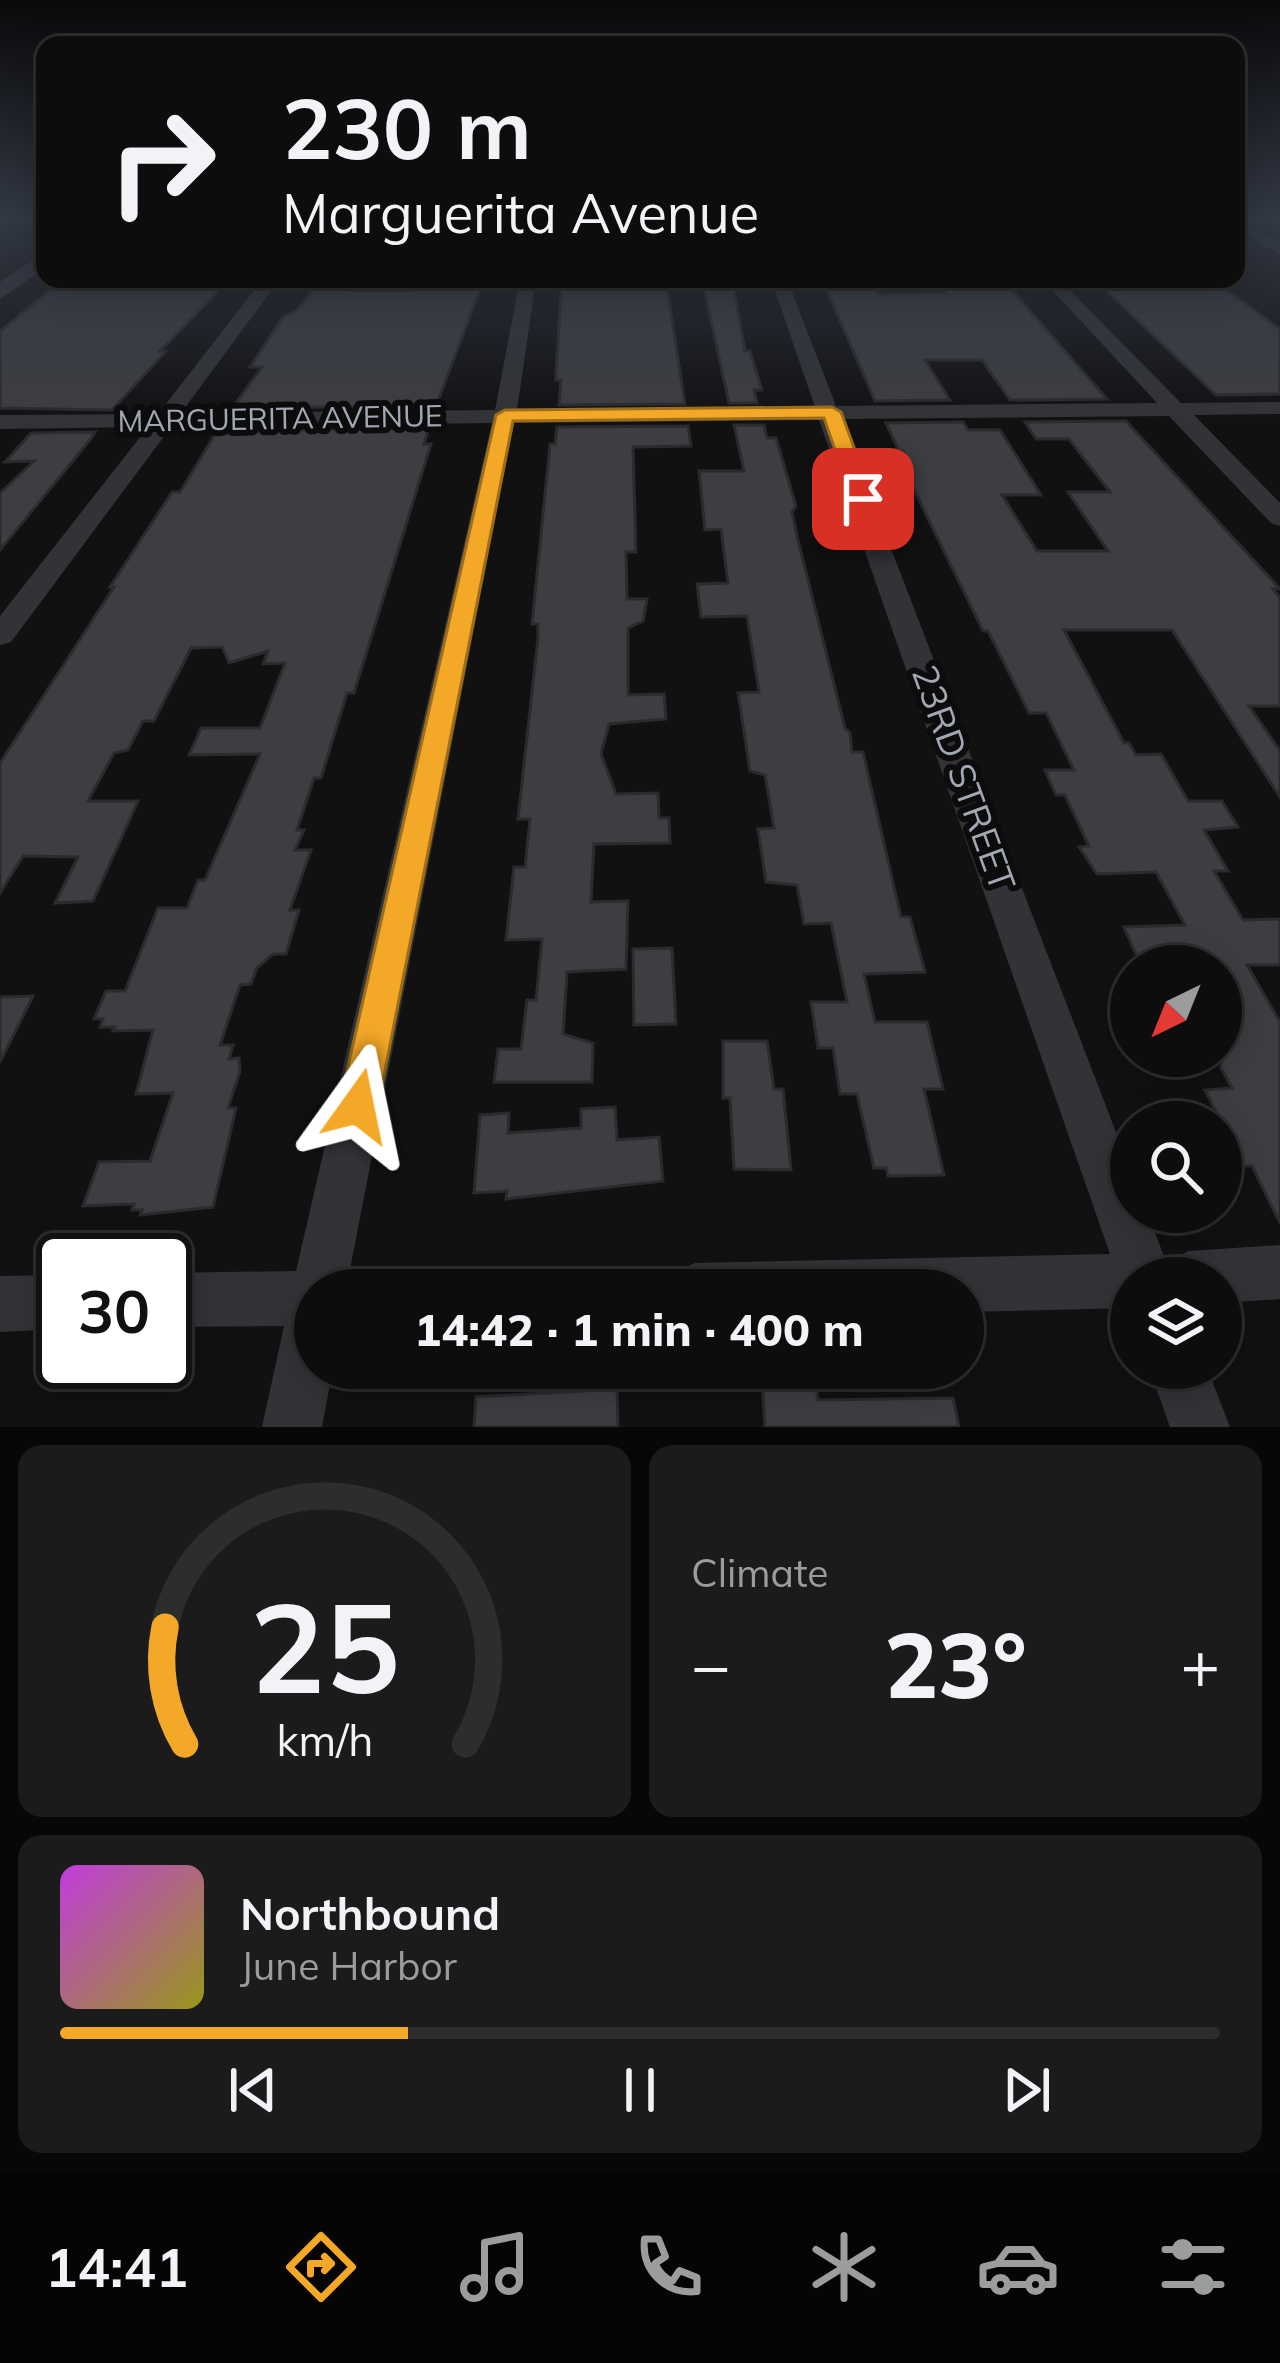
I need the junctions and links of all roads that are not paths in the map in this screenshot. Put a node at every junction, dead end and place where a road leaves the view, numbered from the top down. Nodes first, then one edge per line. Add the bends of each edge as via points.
1 (265, 288) edge
2 (526, 288) edge
3 (783, 288) edge
4 (1058, 288) edge
5 (1280, 408) edge
6 (1174, 409) junction
7 (832, 412) junction
8 (505, 415) junction
9 (165, 421) junction
10 (0, 422) edge
11 (1280, 518) edge
12 (0, 636) edge
13 (1137, 1257) edge
14 (322, 1269) edge
15 (1280, 1272) edge
16 (1242, 1274) edge
17 (1110, 1281) edge
18 (984, 1284) edge
19 (294, 1295) edge
20 (192, 1299) edge
21 (36, 1303) edge
22 (0, 1304) edge
23 (300, 1389) edge
24 (1186, 1389) edge
25 (292, 1427) edge
26 (1200, 1427) edge

1 - 9 street
2 - 8 street
3 - 7 street, 23RD STREET
4 - 6 street
5 - 6 street, MARGUERITA AVENUE
6 - 7 street, MARGUERITA AVENUE
6 - 11 street
7 - 8 street, MARGUERITA AVENUE
7 - 13 street, 23RD STREET
8 - 9 street, MARGUERITA AVENUE
8 - 14 street
9 - 10 street, MARGUERITA AVENUE
9 - 12 street
15 - 16 street
17 - 18 street
19 - 20 street
21 - 22 street
23 - 25 street
24 - 26 street

